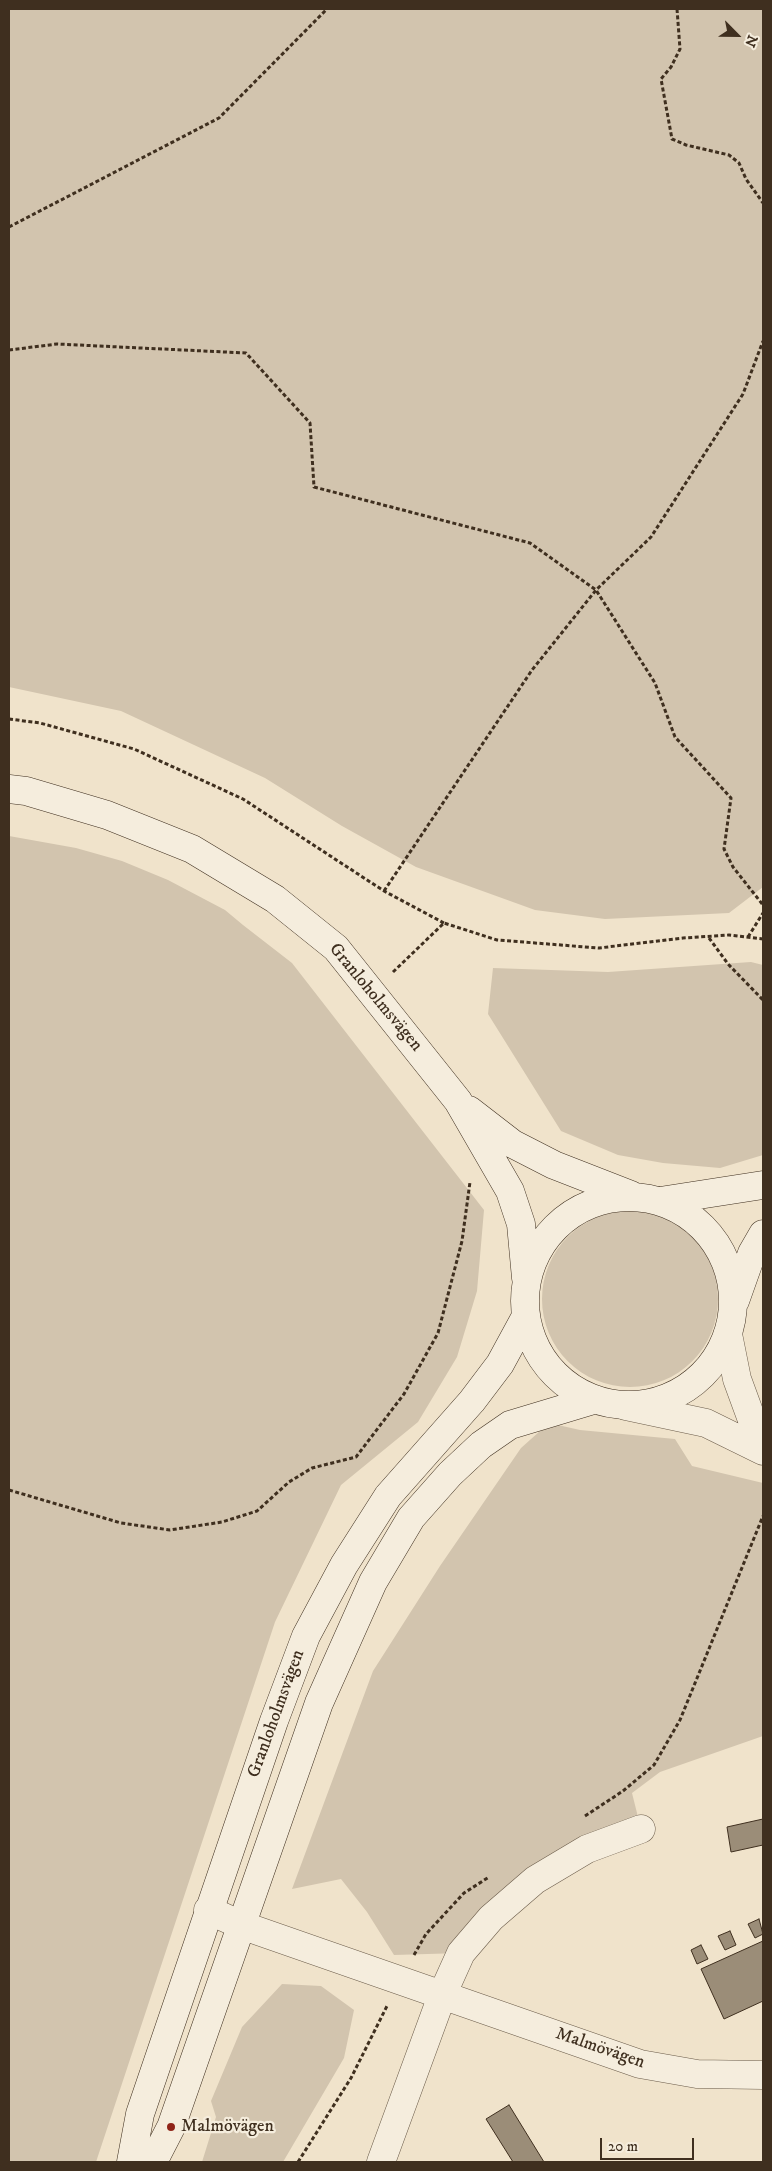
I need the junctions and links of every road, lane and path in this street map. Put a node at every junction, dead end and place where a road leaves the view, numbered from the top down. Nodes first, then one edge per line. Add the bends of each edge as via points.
1 (327, 9) edge
2 (677, 9) edge
3 (763, 203) edge
4 (9, 227) edge
5 (763, 341) edge
6 (9, 350) edge
7 (596, 590) junction
8 (9, 719) edge
9 (9, 789) edge
10 (384, 891) junction
11 (763, 905) edge
12 (763, 913) edge
13 (444, 923) junction
14 (748, 937) junction
15 (710, 938) junction
16 (763, 939) edge
17 (370, 988) junction
18 (763, 1000) edge
19 (458, 1101) junction
20 (478, 1135) junction
21 (763, 1185) edge
22 (632, 1196) junction
23 (660, 1201) junction
24 (763, 1234) edge
25 (526, 1278) junction
26 (734, 1304) junction
27 (525, 1318) junction
28 (728, 1334) junction
29 (593, 1400) junction
30 (626, 1406) junction
31 (763, 1438) edge
32 (763, 1451) edge
33 (9, 1490) edge
34 (641, 1829) dead end
35 (208, 1910) junction
36 (241, 1925) junction
37 (443, 1994) junction
38 (763, 2075) edge
39 (131, 2162) edge
40 (153, 2162) edge
41 (381, 2162) edge

1 - 4 path via 220,118
2 - 3 path via 680,49 661,79 672,139 686,146 729,155 739,163
5 - 7 path via 742,394 651,537
6 - 7 path via 57,344 246,353 310,423 314,487 530,543
7 - 10 path via 532,670
7 - 11 path via 655,683 674,737 731,798 724,848 733,866
8 - 10 path via 40,723 134,749 243,799
9 - 17 street, Granloholmsvägen via 107,815 192,849 275,899 336,948
10 - 13 path
12 - 14 path
13 - 15 path via 497,940 599,948
13 - 17 path via 400,968
14 - 15 path
14 - 16 path
15 - 18 path via 728,964
17 - 19 street, Granloholmsvägen
19 - 20 street, Granloholmsvägen
19 - 22 street, Granloholmsvägen via 513,1144 554,1165
20 - 25 street, Granloholmsvägen via 510,1190 516,1207 521,1224
20 - 33 path via 462,1241 438,1333 404,1394 356,1457 312,1468 289,1482 257,1511 222,1522 170,1530 121,1523
21 - 23 street
22 - 23 street
22 - 25 street via 602,1199 581,1207 560,1222 539,1247
23 - 26 street via 687,1214 715,1241 728,1268
24 - 26 street via 752,1253
25 - 27 street
26 - 28 street
27 - 29 street via 536,1351 546,1366 575,1391
27 - 35 street, Granloholmsvägen via 500,1364 472,1401 388,1496 344,1565 306,1636
28 - 30 street via 720,1353 686,1389 659,1401
28 - 31 street via 737,1379 752,1420
29 - 30 street
29 - 36 street, Granloholmsvägen via 510,1425 481,1445 450,1474 412,1518 372,1582 318,1703
30 - 32 street via 706,1423
34 - 37 street via 588,1849 536,1880 491,1918 461,1953
35 - 36 street, Malmövägen
35 - 39 street, Granloholmsvägen via 140,2114
36 - 37 street, Malmövägen
36 - 40 street, Granloholmsvägen via 171,2128
37 - 38 street, Malmövägen via 640,2064 697,2074
37 - 41 street

